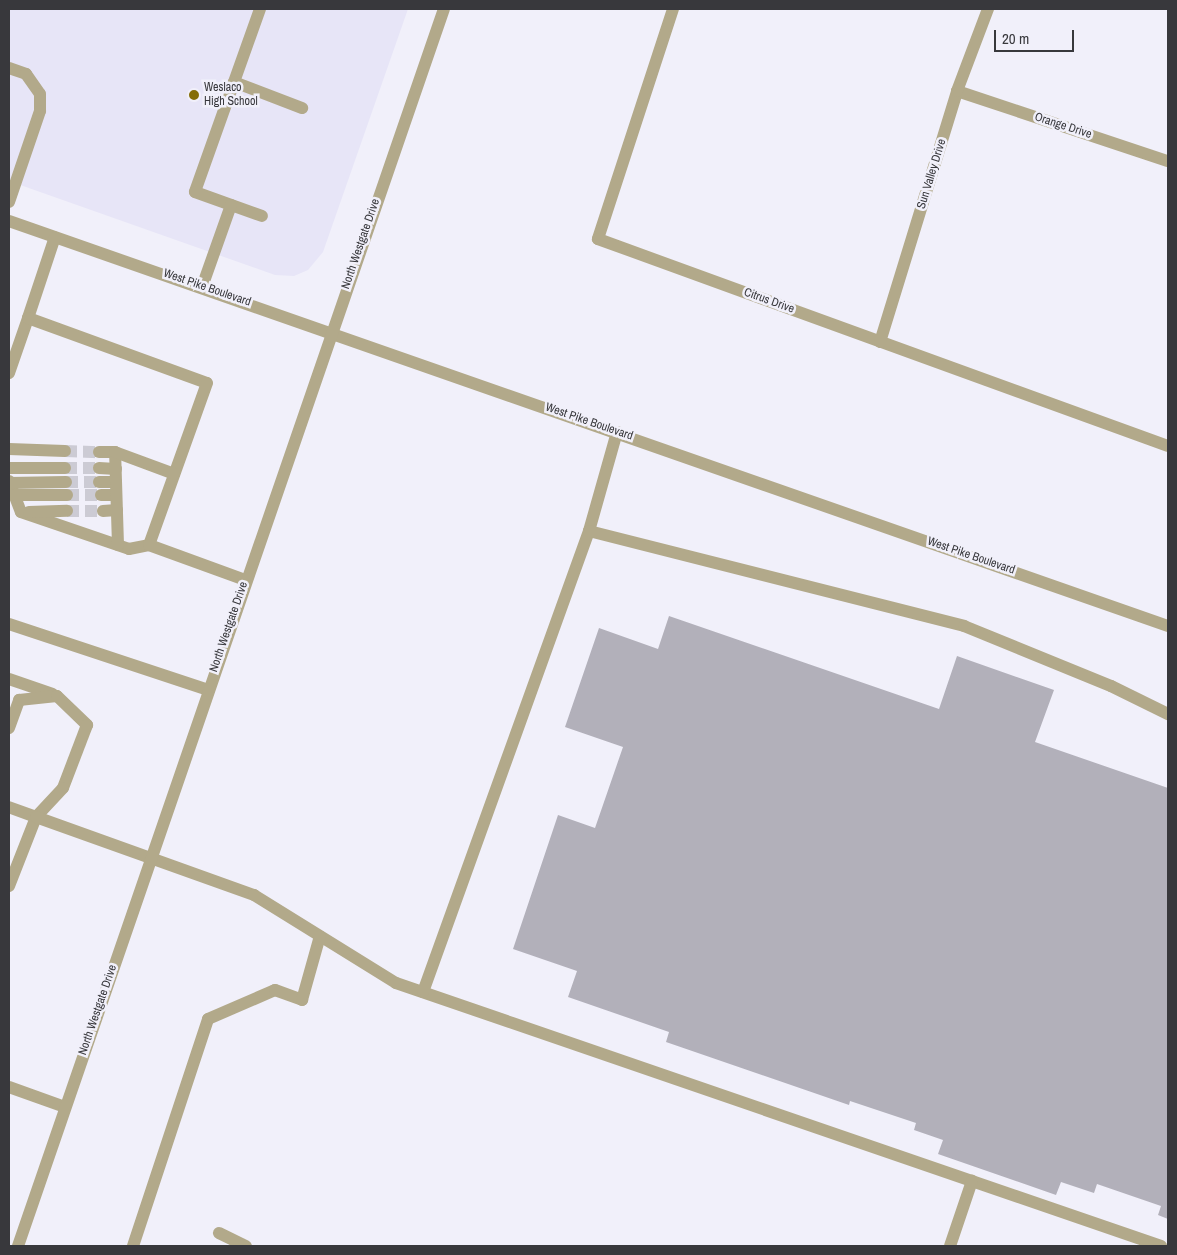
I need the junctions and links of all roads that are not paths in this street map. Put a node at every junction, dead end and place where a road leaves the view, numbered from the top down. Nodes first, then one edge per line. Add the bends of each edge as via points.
1 (260, 9) edge
2 (444, 9) edge
3 (674, 9) edge
4 (988, 9) edge
5 (9, 68) edge
6 (234, 82) junction
7 (957, 91) junction
8 (302, 108) dead end
9 (1168, 161) edge
10 (9, 202) edge
11 (231, 205) junction
12 (262, 216) dead end
13 (9, 221) edge
14 (55, 237) junction
15 (202, 287) junction
16 (28, 318) junction
17 (330, 331) junction
18 (880, 342) junction
19 (9, 373) edge
20 (617, 432) junction
21 (1168, 446) edge
22 (9, 449) edge
23 (65, 451) tunnel mouth
24 (99, 452) tunnel mouth
25 (115, 452) junction
26 (9, 468) edge
27 (65, 468) tunnel mouth
28 (99, 468) tunnel mouth
29 (116, 468) junction
30 (174, 474) junction
31 (11, 486) edge
32 (66, 489) tunnel mouth
33 (100, 489) tunnel mouth
34 (116, 489) junction
35 (117, 510) junction
36 (67, 511) tunnel mouth
37 (103, 511) tunnel mouth
38 (21, 512) junction
39 (589, 531) junction
40 (150, 545) junction
41 (118, 546) junction
42 (245, 580) junction
43 (9, 624) edge
44 (1168, 626) edge
45 (9, 679) edge
46 (208, 690) junction
47 (57, 696) junction
48 (1168, 714) edge
49 (9, 728) edge
50 (9, 807) edge
51 (36, 817) junction
52 (151, 857) junction
53 (10, 880) edge
54 (320, 936) junction
55 (423, 992) junction
56 (9, 1086) edge
57 (65, 1107) junction
58 (972, 1181) junction
59 (219, 1233) dead end
60 (18, 1246) edge
61 (133, 1246) edge
62 (246, 1246) edge
63 (950, 1246) edge
64 (1161, 1246) edge

1 - 6 street
2 - 17 street, North Westgate Drive
3 - 18 street, Citrus Drive via 598,239
4 - 7 street, Sun Valley Drive
5 - 10 street via 26,74 40,94 40,111
6 - 8 street
6 - 11 street via 195,192
7 - 9 street, Orange Drive
7 - 18 street, Sun Valley Drive
11 - 12 street
11 - 15 street
13 - 14 street, West Pike Boulevard
14 - 15 street, West Pike Boulevard
14 - 16 street
15 - 17 street, West Pike Boulevard
16 - 19 street
16 - 30 street via 207,383
17 - 20 street, West Pike Boulevard
17 - 42 street, North Westgate Drive
18 - 21 street, Citrus Drive
20 - 39 street
20 - 44 street, West Pike Boulevard
22 - 23 street
24 - 25 street
25 - 29 street
25 - 30 street
26 - 27 street
28 - 29 street
29 - 34 street
30 - 40 street
31 - 32 street
31 - 38 street
33 - 34 street
34 - 35 street
35 - 37 street
35 - 41 street
36 - 38 street
38 - 41 street
39 - 48 street via 964,626 1111,686
39 - 55 street
40 - 41 street via 129,549
40 - 42 street
42 - 46 street, North Westgate Drive
43 - 46 street
45 - 47 street
46 - 52 street, North Westgate Drive
47 - 49 street via 19,700
47 - 51 street via 88,725 63,788
50 - 51 street
51 - 52 street
51 - 53 street
52 - 54 street via 254,895
52 - 57 street, North Westgate Drive
54 - 55 street via 396,983
54 - 61 street via 302,1000 275,990 208,1019
55 - 58 street
56 - 57 street
57 - 60 street, North Westgate Drive
58 - 63 street
58 - 64 street
59 - 62 street

